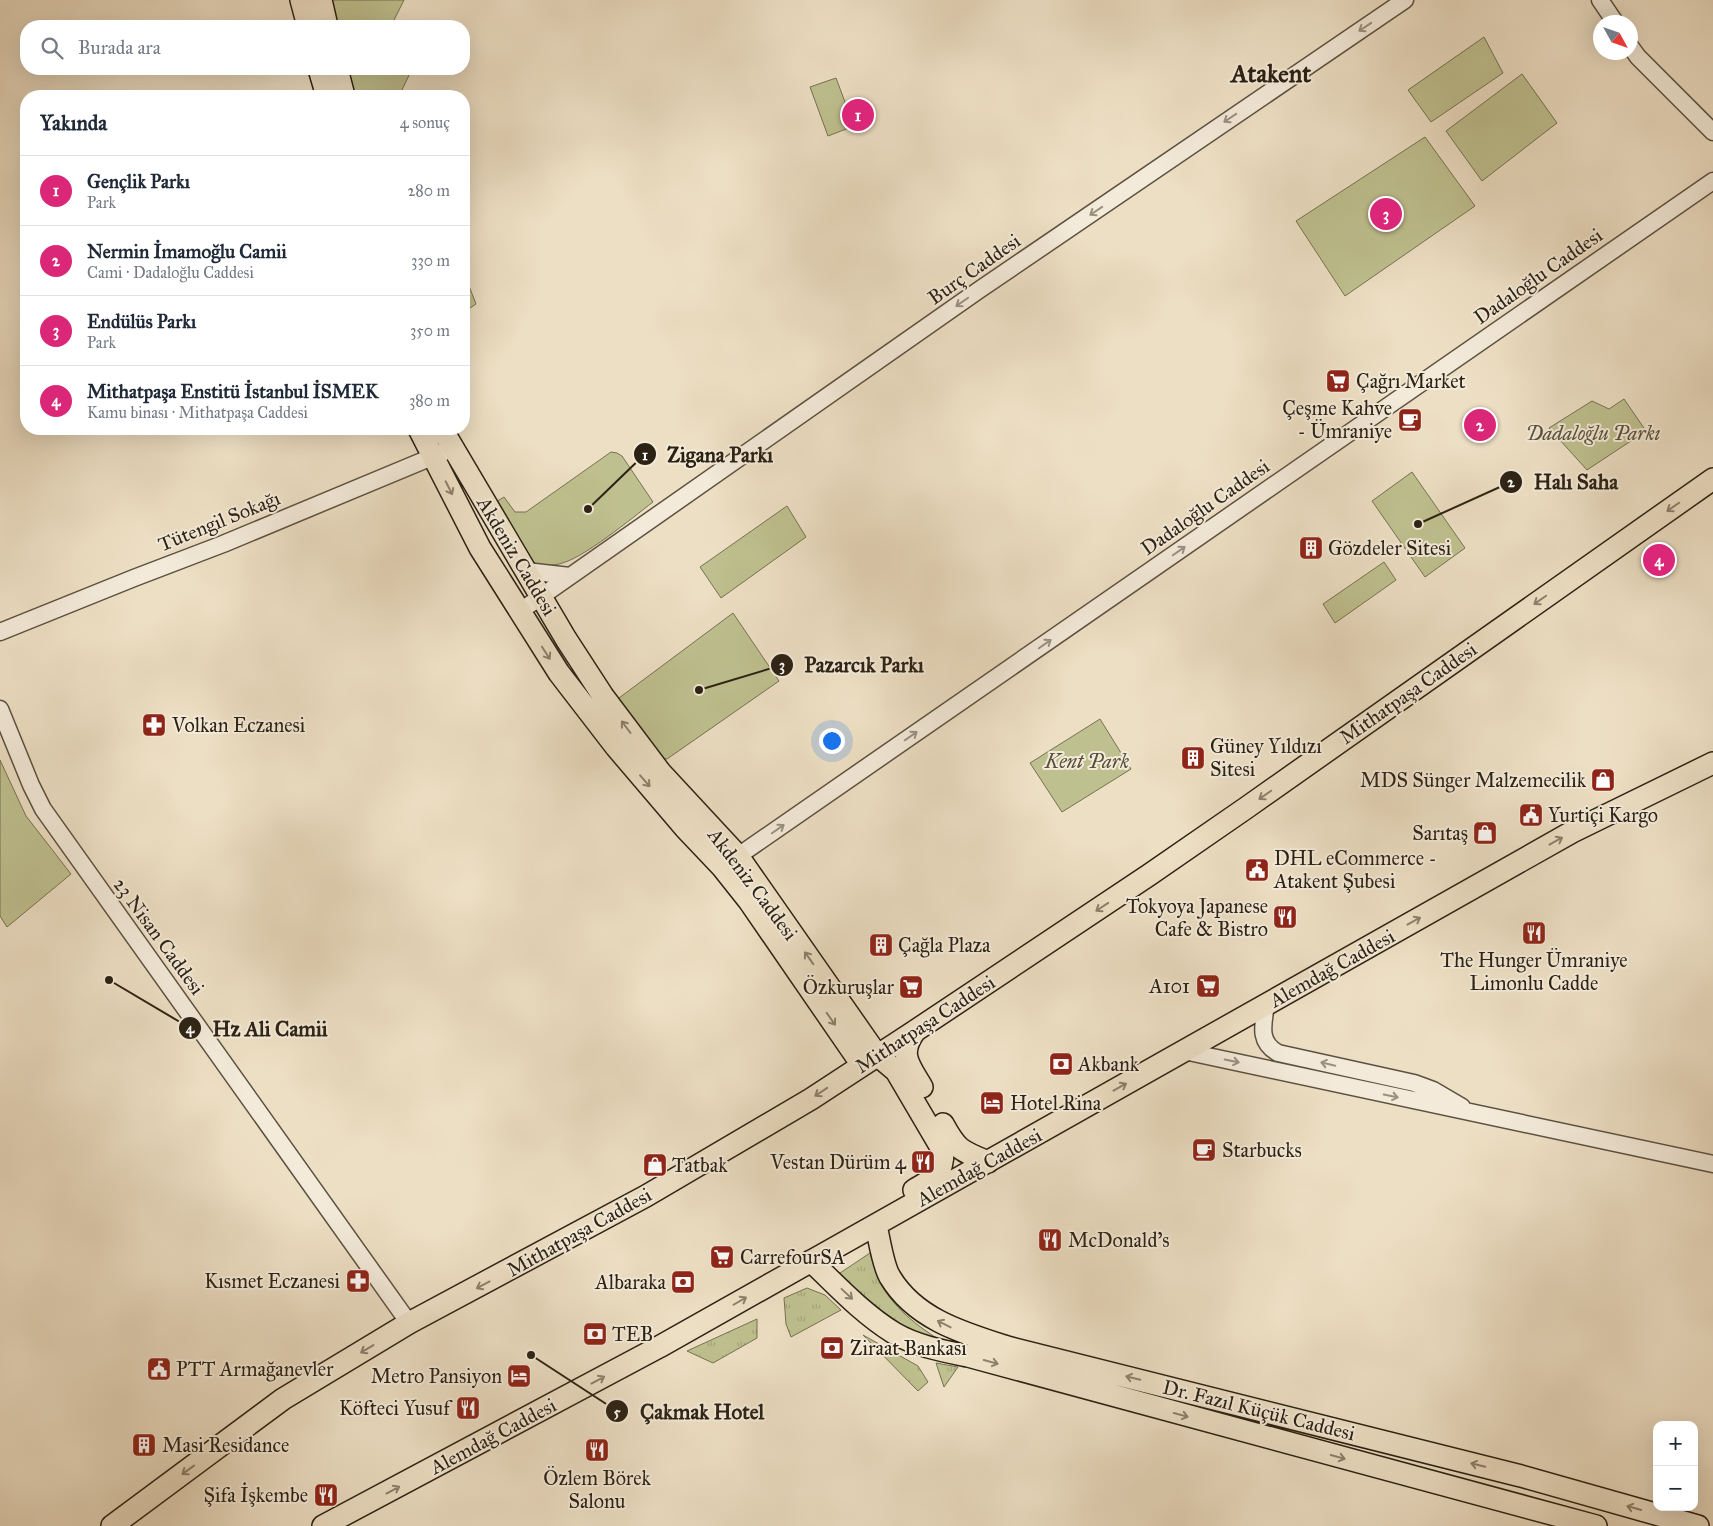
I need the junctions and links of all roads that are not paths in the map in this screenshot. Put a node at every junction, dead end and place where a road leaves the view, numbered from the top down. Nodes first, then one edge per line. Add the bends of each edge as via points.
1 (301, 0) edge
2 (321, 0) edge
3 (1405, 0) edge
4 (1600, 0) edge
5 (1610, 15) edge
6 (306, 20) edge
7 (326, 20) edge
8 (1638, 57) edge
9 (322, 75) edge
10 (339, 75) edge
11 (325, 90) edge
12 (342, 90) edge
13 (1713, 132) edge
14 (1713, 181) edge
15 (422, 435) edge
16 (445, 435) edge
17 (453, 448) junction
18 (432, 456) junction
19 (1713, 479) edge
20 (526, 571) junction
21 (570, 576) junction
22 (541, 597) junction
23 (519, 612) junction
24 (0, 632) edge
25 (0, 709) edge
26 (1713, 764) edge
27 (730, 862) junction
28 (1266, 1005) junction
29 (915, 1031) junction
30 (1184, 1051) junction
31 (870, 1060) junction
32 (1472, 1113) junction
33 (988, 1162) junction
34 (1713, 1164) edge
35 (876, 1225) junction
36 (811, 1261) junction
37 (773, 1283) junction
38 (409, 1324) junction
39 (112, 1526) edge
40 (323, 1526) edge
41 (1596, 1526) edge
42 (1698, 1526) edge

1 - 6 main road
2 - 7 main road
3 -> 21 street, Burç Caddesi via 979,290
4 - 5 street
8 - 13 street
9 - 11 main road
10 - 12 main road
27 -> 14 street, Dadaloğlu Caddesi
15 - 18 main road, Akdeniz Caddesi
16 - 17 main road, Akdeniz Caddesi
17 - 18 street, Tütengil Sokağı
17 - 20 main road, Akdeniz Caddesi
18 -> 23 main road, Akdeniz Caddesi via 480,548
18 - 24 street, Tütengil Sokağı via 223,544
19 -> 29 main road, Mithatpaşa Caddesi via 1238,814
20 - 21 street
20 - 22 main road, Akdeniz Caddesi
21 - 22 street, Burç Caddesi
22 - 23 street, Burç Caddesi
27 -> 22 main road, Akdeniz Caddesi via 604,696
23 -> 27 main road, Akdeniz Caddesi via 559,673 616,747 685,828
25 - 38 street, 23 Nisan Caddesi via 43,809
28 -> 26 main road, Alemdağ Caddesi via 1572,832
27 - 31 main road, Akdeniz Caddesi
28 - 30 main road, Alemdağ Caddesi
32 -> 28 street via 1433,1090 1414,1083 1278,1053 1269,1048 1265,1040
29 - 31 main road, Mithatpaşa Caddesi
29 - 33 main road via 906,1048 912,1071 954,1144 962,1152
30 -> 32 street
33 -> 30 main road, Alemdağ Caddesi
31 - 37 main road, Akdeniz Caddesi via 896,1071 943,1151 943,1166 934,1178 797,1258
31 -> 38 main road, Mithatpaşa Caddesi via 811,1099 646,1196
32 - 34 street
33 - 35 main road, Alemdağ Caddesi
35 - 36 main road, Alemdağ Caddesi
42 -> 35 main road, Dr. Fazıl Küçük Caddesi via 1521,1476 963,1333 925,1314 906,1299 889,1276
36 - 37 main road, Alemdağ Caddesi
36 -> 41 main road, Dr. Fazıl Küçük Caddesi via 874,1319 916,1343
40 -> 37 main road, Alemdağ Caddesi
38 -> 39 main road, Mithatpaşa Caddesi via 284,1399

